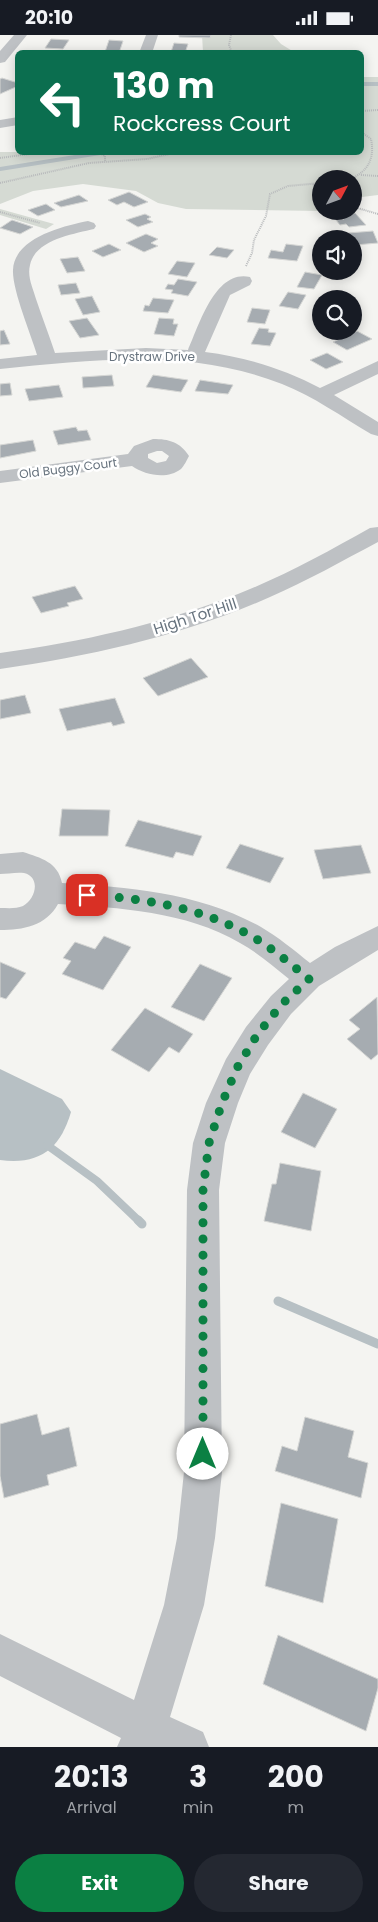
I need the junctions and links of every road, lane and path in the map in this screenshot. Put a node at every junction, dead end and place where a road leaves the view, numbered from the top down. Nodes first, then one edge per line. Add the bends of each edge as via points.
1 (21, 35) edge
2 (152, 35) edge
3 (231, 35) edge
4 (146, 50) edge
5 (231, 50) edge
6 (0, 59) edge
7 (378, 110) edge
8 (364, 111) edge
9 (15, 122) edge
10 (0, 125) edge
11 (364, 134) edge
12 (22, 155) edge
13 (103, 155) edge
14 (166, 155) edge
15 (0, 158) edge
16 (105, 161) junction
17 (362, 173) edge
18 (362, 175) edge
19 (378, 175) edge
20 (0, 183) edge
21 (312, 184) edge
22 (362, 209) edge
23 (0, 212) edge
24 (378, 214) edge
25 (88, 226) dead end
26 (62, 232) junction
27 (244, 281) joint
28 (195, 355) junction
29 (48, 360) junction
30 (0, 364) edge
31 (378, 367) edge
32 (319, 395) junction
33 (378, 430) edge
34 (136, 459) dead end
35 (0, 477) edge
36 (378, 533) edge
37 (0, 661) edge
38 (0, 863) edge
39 (50, 893) junction
40 (0, 919) edge
41 (378, 937) edge
42 (309, 979) junction
43 (0, 1654) edge
44 (142, 1737) edge
45 (188, 1747) edge

1 - 6 street
2 - 4 street
3 - 5 path
7 - 8 path
9 - 10 street
11 - 17 path via 371,139 374,156
12 - 15 path
13 - 16 path
14 - 16 path via 147,160
16 - 20 path
18 - 19 path
21 - 27 path via 293,184 270,194 266,216 245,268
22 - 24 path
23 - 26 path
25 - 26 street
26 - 29 street via 30,252 21,271
27 - 28 street via 224,291 220,297
28 - 29 street, Drystraw Drive
28 - 32 street, Drystraw Drive via 264,371
29 - 30 street, Drystraw Drive
31 - 32 street
32 - 33 street, Drystraw Drive
34 - 35 street, Old Buggy Court
36 - 37 street, High Tor Hill via 247,599 202,615 91,645
38 - 39 street via 24,862 36,866 50,882
39 - 40 street via 44,905 34,913 21,918
39 - 42 street via 106,896 178,907 210,916 267,946
41 - 42 street
42 - 44 street via 281,1005 257,1035 237,1068 209,1143 203,1190 203,1472 196,1539 184,1605
43 - 44 street
44 - 45 street

